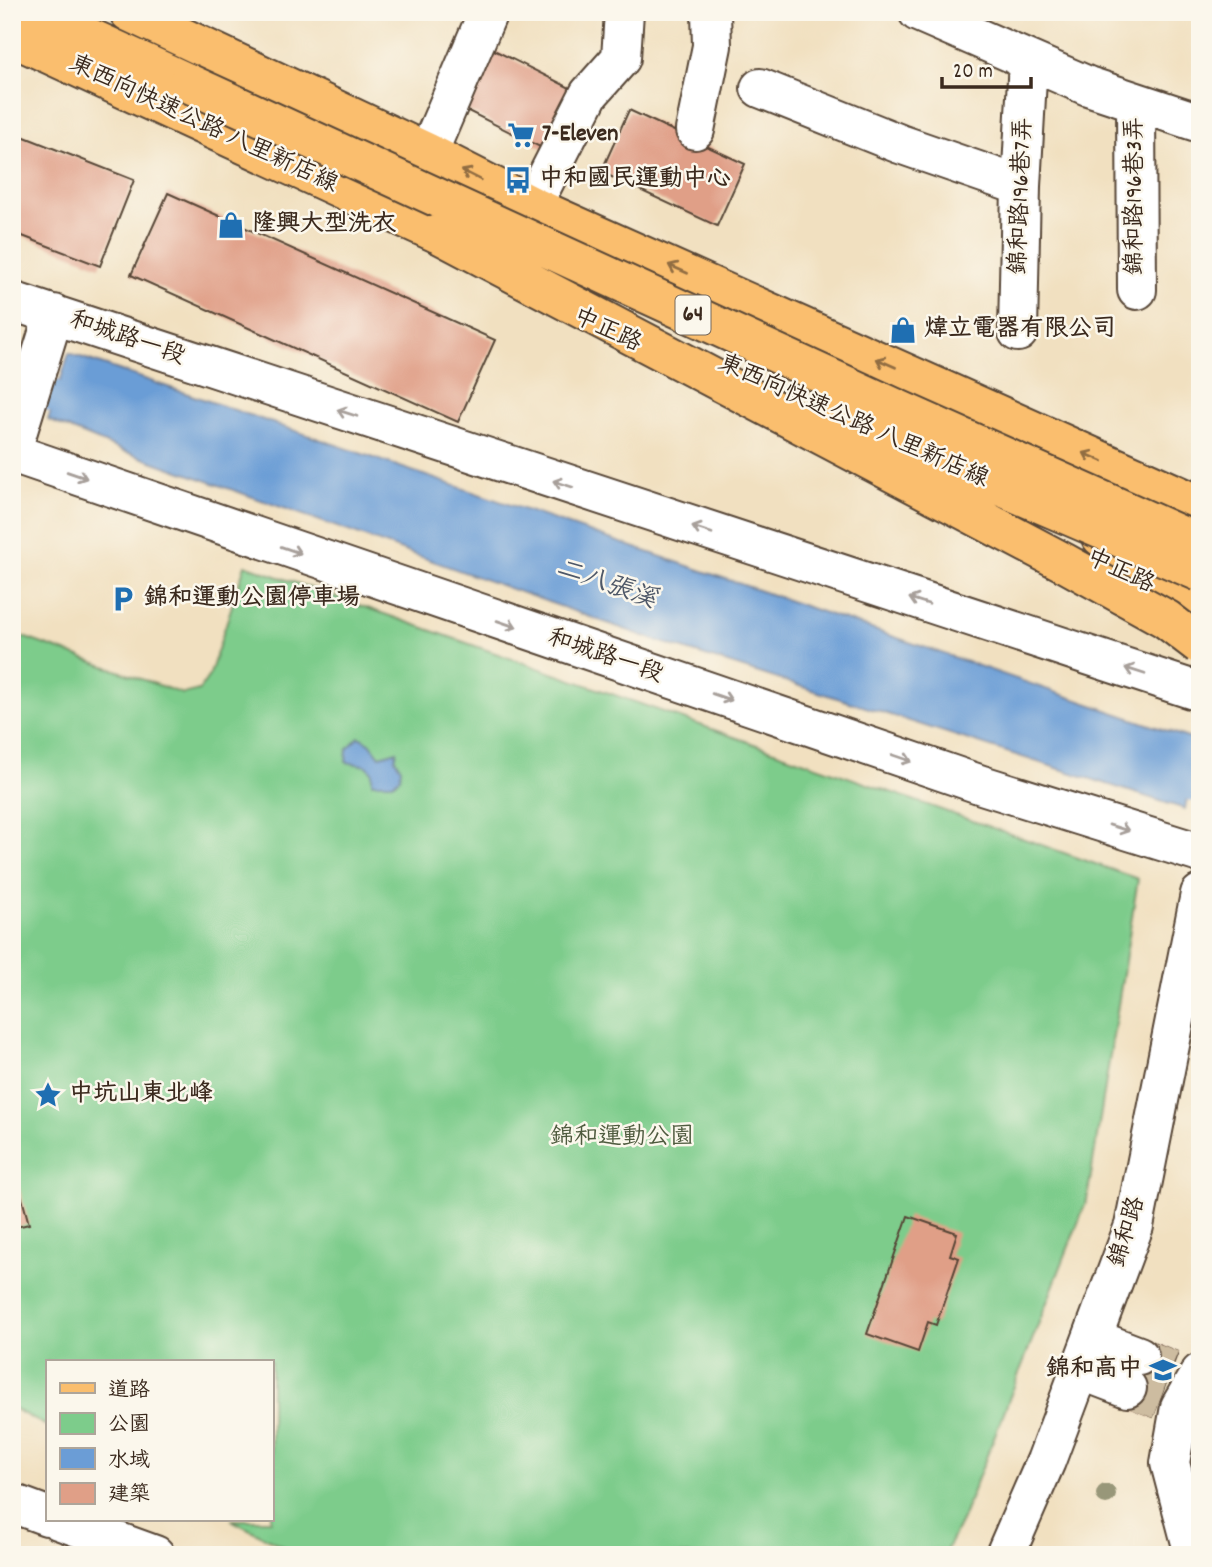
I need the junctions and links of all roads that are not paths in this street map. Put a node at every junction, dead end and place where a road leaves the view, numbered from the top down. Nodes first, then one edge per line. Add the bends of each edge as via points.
1 (21, 12) edge
2 (34, 12) edge
3 (129, 12) edge
4 (488, 12) edge
5 (624, 12) edge
6 (711, 12) edge
7 (918, 12) edge
8 (12, 37) edge
9 (12, 55) edge
10 (1028, 61) junction
11 (760, 88) dead end
12 (1136, 102) junction
13 (1200, 123) edge
14 (695, 130) dead end
15 (428, 153) junction
16 (1021, 186) junction
17 (532, 206) junction
18 (429, 238) junction
19 (521, 248) junction
20 (1137, 290) dead end
21 (12, 301) edge
22 (54, 314) junction
23 (1018, 332) dead end
24 (12, 452) edge
25 (1026, 482) junction
26 (1186, 499) edge
27 (1200, 544) edge
28 (1199, 609) edge
29 (1200, 692) edge
30 (1200, 853) edge
31 (1200, 894) edge
32 (1086, 1354) junction
33 (1167, 1381) edge
34 (12, 1503) edge
35 (46, 1516) edge
36 (64, 1522) edge
37 (1191, 1543) dead end
38 (155, 1555) edge
39 (1005, 1555) edge

1 - 19 main road, 中正路
2 - 27 main road, 東西向快速公路 八里新店線 / 64, bridge
3 - 15 main road
4 - 15 street
5 - 17 street via 621,58 589,94
6 - 14 street via 712,47
7 - 10 street
8 - 18 main road, 東西向快速公路 八里新店線 / 64
9 - 18 main road
10 - 12 street
10 - 16 street, 錦和路196巷7弄
11 - 16 street
12 - 13 street
12 - 20 street, 錦和路196巷3弄
17 -> 15 main road
16 - 23 street, 錦和路196巷7弄
26 -> 17 main road
18 - 19 main road
18 - 28 main road, 東西向快速公路 八里新店線 / 64, bridge via 793,397
18 - 28 main road, bridge via 1166,619
19 - 25 main road, 中正路
21 - 22 street, 和城路一段
22 - 24 street
29 -> 22 street, 和城路一段
24 -> 30 street, 和城路一段 via 982,785
25 - 26 main road
25 - 28 main road
31 - 32 street, 錦和路 via 1134,1226
32 - 33 street
32 - 39 street, 錦和路
33 - 37 street via 1170,1463
34 - 35 street
36 - 38 street

